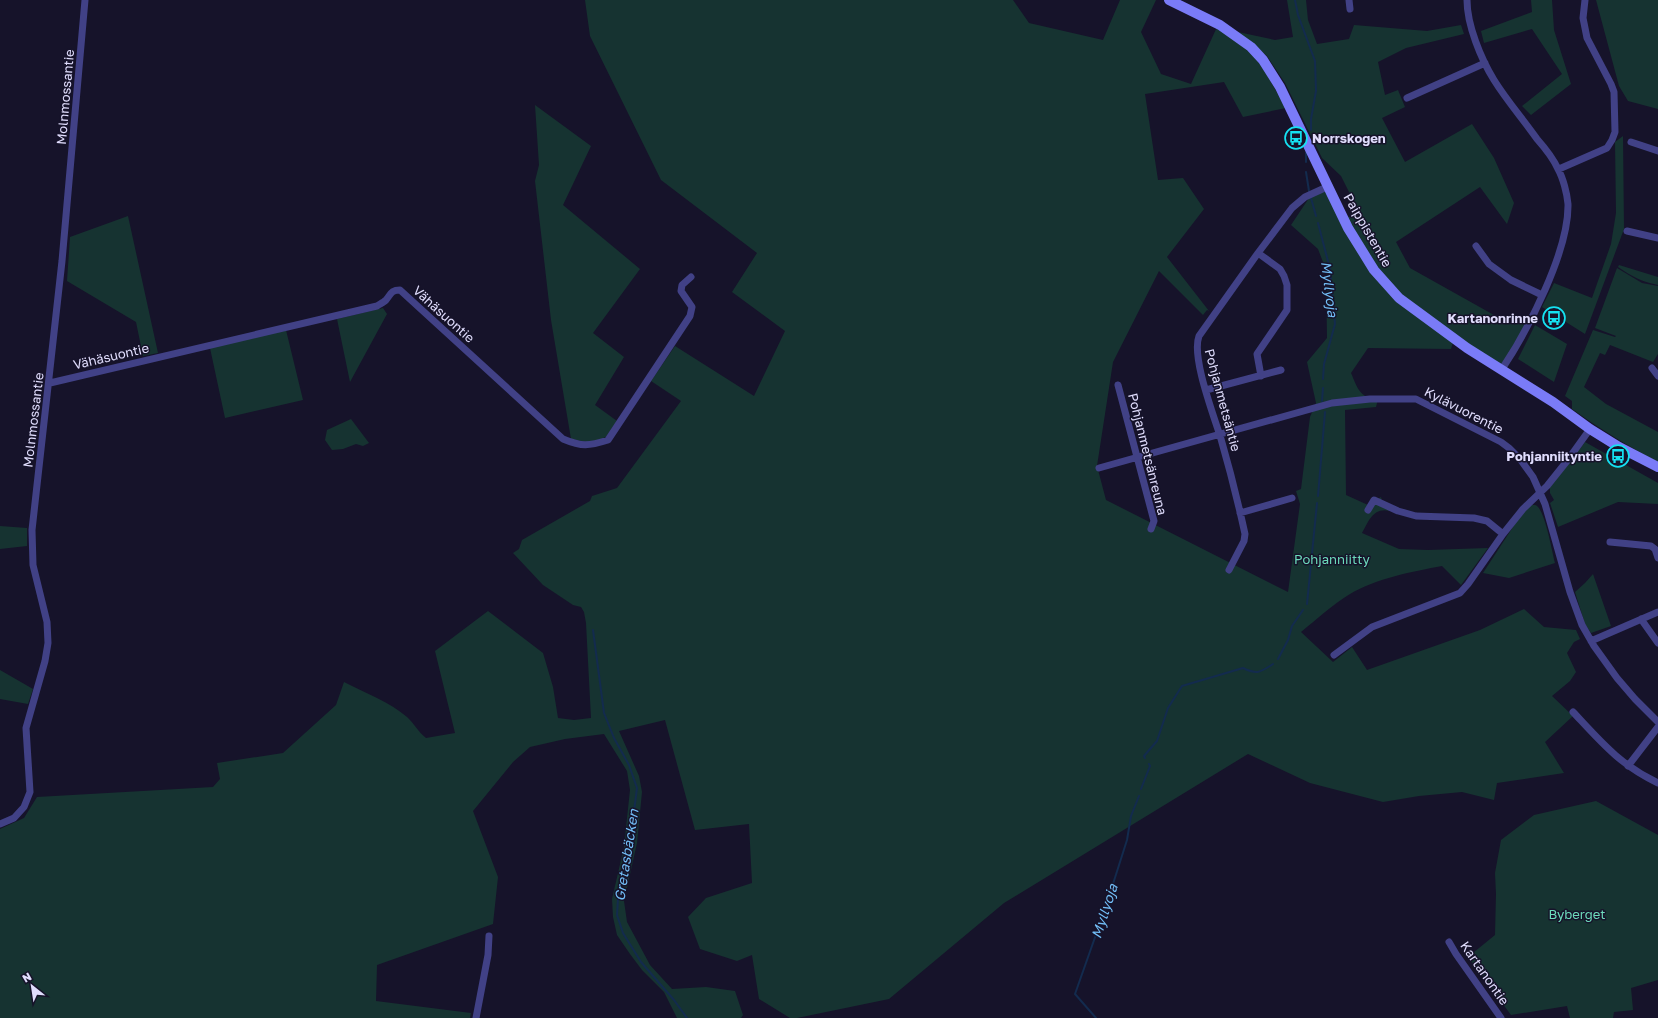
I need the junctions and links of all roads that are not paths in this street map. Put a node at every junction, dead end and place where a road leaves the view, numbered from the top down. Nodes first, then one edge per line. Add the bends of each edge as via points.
1 (85, 0) edge
2 (1169, 0) edge
3 (1349, 0) edge
4 (1467, 0) edge
5 (1585, 0) edge
6 (1350, 9) dead end
7 (1484, 63) junction
8 (1406, 98) dead end
9 (1631, 142) dead end
10 (1658, 152) edge
11 (1559, 169) junction
12 (1329, 186) junction
13 (1627, 230) dead end
14 (1658, 238) edge
15 (1476, 246) dead end
16 (1258, 252) junction
17 (691, 277) dead end
18 (1542, 295) junction
19 (1652, 368) dead end
20 (1502, 369) junction
21 (1281, 370) dead end
22 (1261, 376) junction
23 (1658, 376) edge
24 (50, 383) junction
25 (1118, 385) dead end
26 (1206, 390) junction
27 (1590, 429) junction
28 (1220, 435) junction
29 (1138, 457) junction
30 (1099, 468) dead end
31 (1658, 468) edge
32 (1538, 493) junction
33 (1292, 498) dead end
34 (1368, 510) dead end
35 (1240, 513) junction
36 (1151, 529) dead end
37 (1503, 534) junction
38 (1610, 542) dead end
39 (1658, 558) edge
40 (1229, 570) dead end
41 (1658, 612) edge
42 (1641, 619) junction
43 (1591, 641) junction
44 (1658, 643) edge
45 (1334, 655) dead end
46 (1573, 712) dead end
47 (1658, 722) edge
48 (1658, 727) edge
49 (1628, 766) junction
50 (1658, 783) edge
51 (0, 824) edge
52 (489, 936) dead end
53 (1449, 942) dead end
54 (476, 1018) edge
55 (1501, 1018) edge

1 - 24 street, Molnmossantie
2 - 12 street, Paippistentie via 1220,25 1251,47 1263,60 1280,87
3 - 6 street
4 - 7 street via 1474,36
5 - 11 street via 1583,18 1587,38 1614,92 1615,132 1607,148
7 - 8 street
7 - 11 street via 1503,94
9 - 10 street
11 - 18 street via 1568,203 1565,226 1558,256
12 - 16 street, Pohjanmetsäntie via 1305,196 1292,208
12 - 20 street, Paippistentie via 1348,228 1362,251 1374,270 1393,291 1404,302 1467,348
13 - 14 street
15 - 18 street via 1489,264 1511,280
16 - 22 street via 1280,269 1287,285 1287,310 1257,354
16 - 26 street, Pohjanmetsäntie via 1197,341
17 - 24 street, Vähäsuontie via 682,285 681,291 692,307 690,316 608,440 592,445 575,444 563,439 400,290 390,293 386,301 377,306
18 - 20 street
19 - 23 street
20 - 27 street, Paippistentie via 1554,402
21 - 22 street
22 - 26 street
24 - 51 street, Molnmossantie via 32,530 32,565 47,622 48,643 26,728 30,792 24,807 14,818
25 - 29 street, Pohjanmetsänreuna
26 - 28 street, Pohjanmetsäntie
27 - 31 street, Paippistentie
27 - 32 street via 1548,486
28 - 29 street, Kylävuorentie
28 - 32 street, Kylävuorentie via 1332,403 1412,398 1505,445 1520,459 1533,477
28 - 35 street, Pohjanmetsäntie
29 - 30 street, Kylävuorentie
29 - 36 street, Pohjanmetsänreuna via 1154,521
32 - 37 street
32 - 43 street, Kylävuorentie via 1545,504 1570,592
33 - 35 street
34 - 37 street via 1374,500 1416,516 1474,518 1488,521
35 - 40 street, Pohjanmetsäntie via 1244,541
37 - 45 street via 1460,593 1372,627
38 - 39 street via 1651,546
41 - 42 street
42 - 43 street
42 - 44 street
43 - 47 street, Kylävuorentie via 1617,678
46 - 49 street via 1610,752
48 - 49 street
49 - 50 street
52 - 54 street
53 - 55 street, Kartanontie

